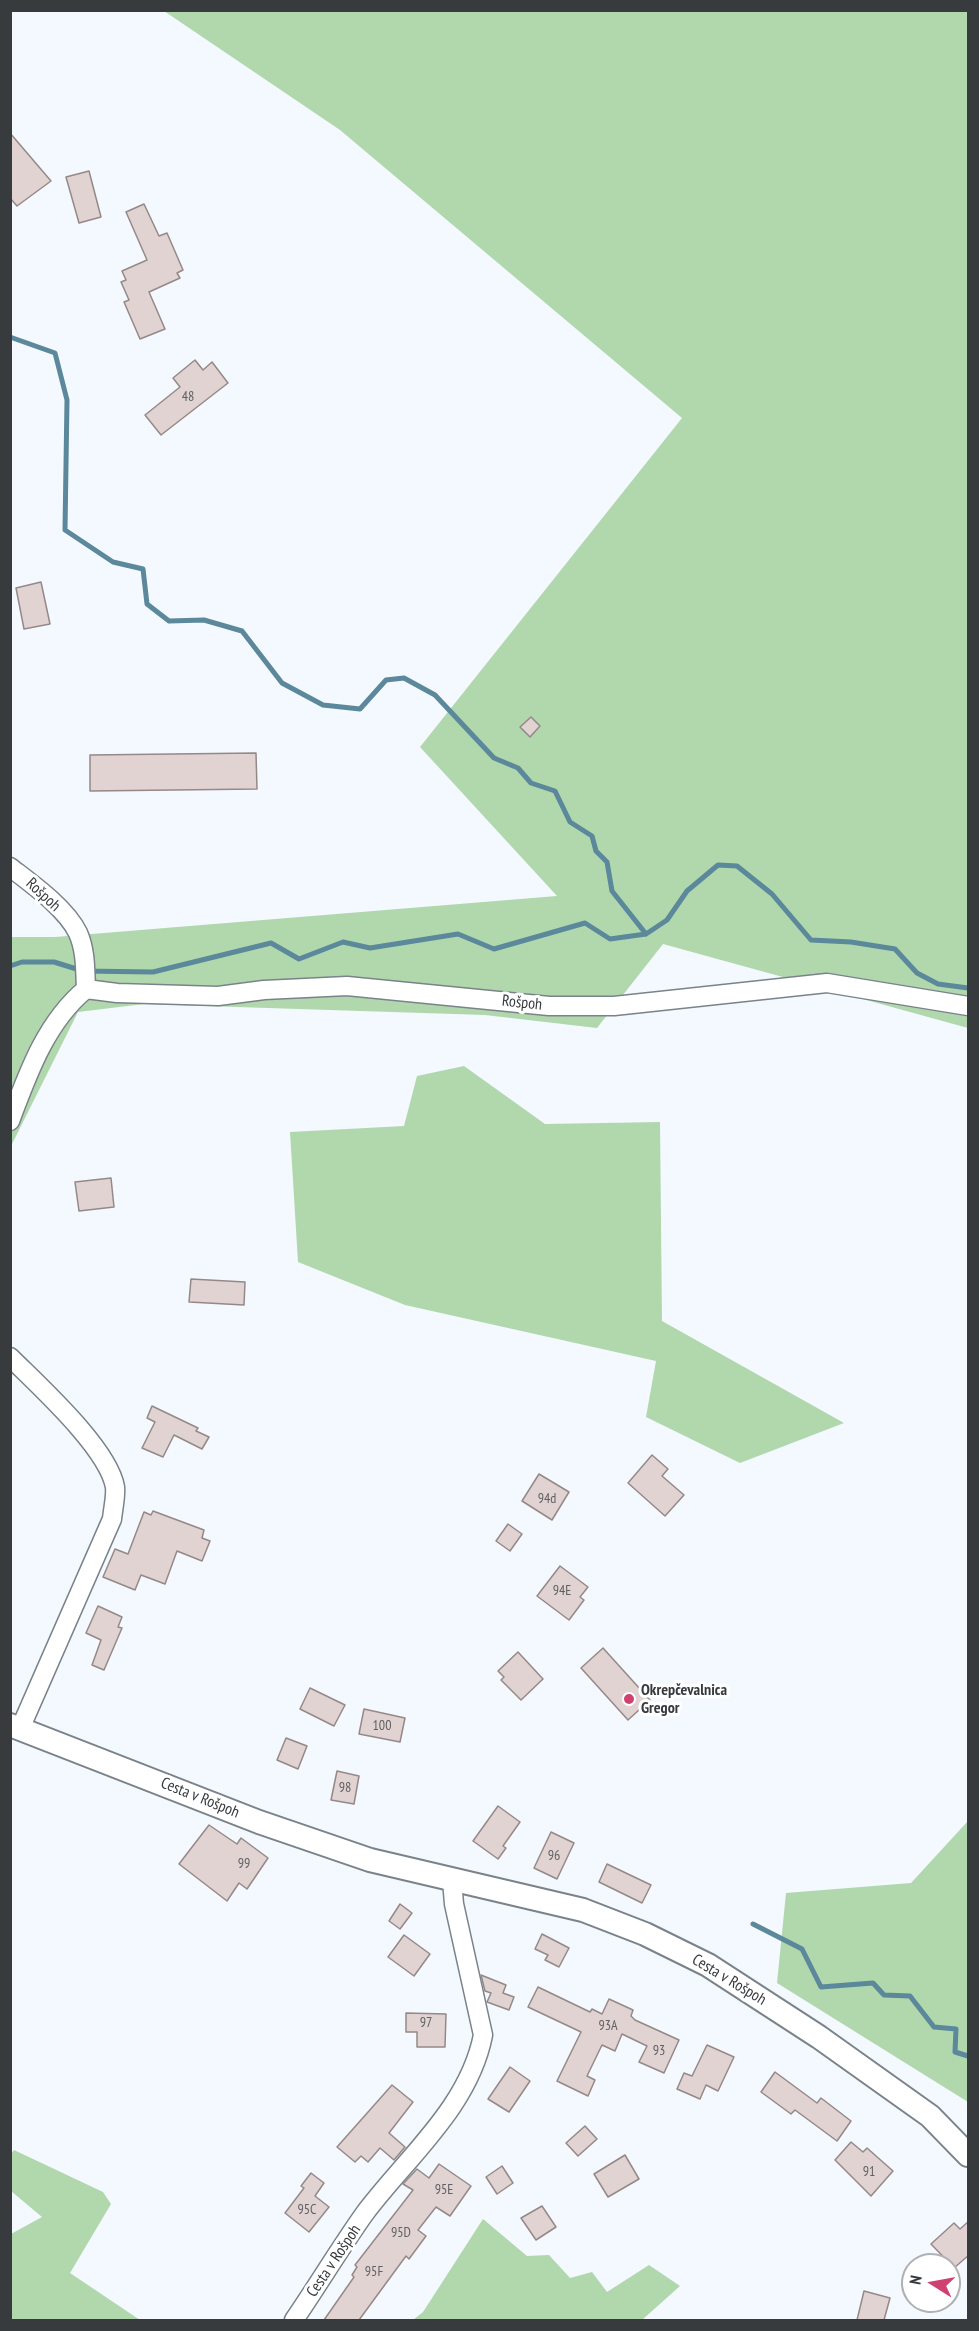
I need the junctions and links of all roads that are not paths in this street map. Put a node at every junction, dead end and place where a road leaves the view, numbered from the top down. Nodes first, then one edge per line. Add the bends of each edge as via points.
1 (10, 867) edge
2 (86, 983) junction
3 (969, 1006) edge
4 (10, 1121) edge
5 (10, 1357) edge
6 (15, 1727) edge
7 (452, 1880) junction
8 (969, 2155) edge
9 (294, 2320) edge

1 - 2 street, Rošpoh via 39,889 78,932
2 - 3 street, Rošpoh via 117,993 218,996 348,986 549,1006 614,1006 827,983
2 - 4 street via 42,1044
5 - 6 street, Cesta v Rošpoh via 103,1459 115,1487 112,1519
6 - 7 street, Cesta v Rošpoh via 271,1826 370,1860
7 - 8 street, Cesta v Rošpoh via 583,1910 645,1934 708,1965 930,2116
7 - 9 street, Cesta v Rošpoh via 483,2035 479,2055 468,2080 422,2147 366,2212

